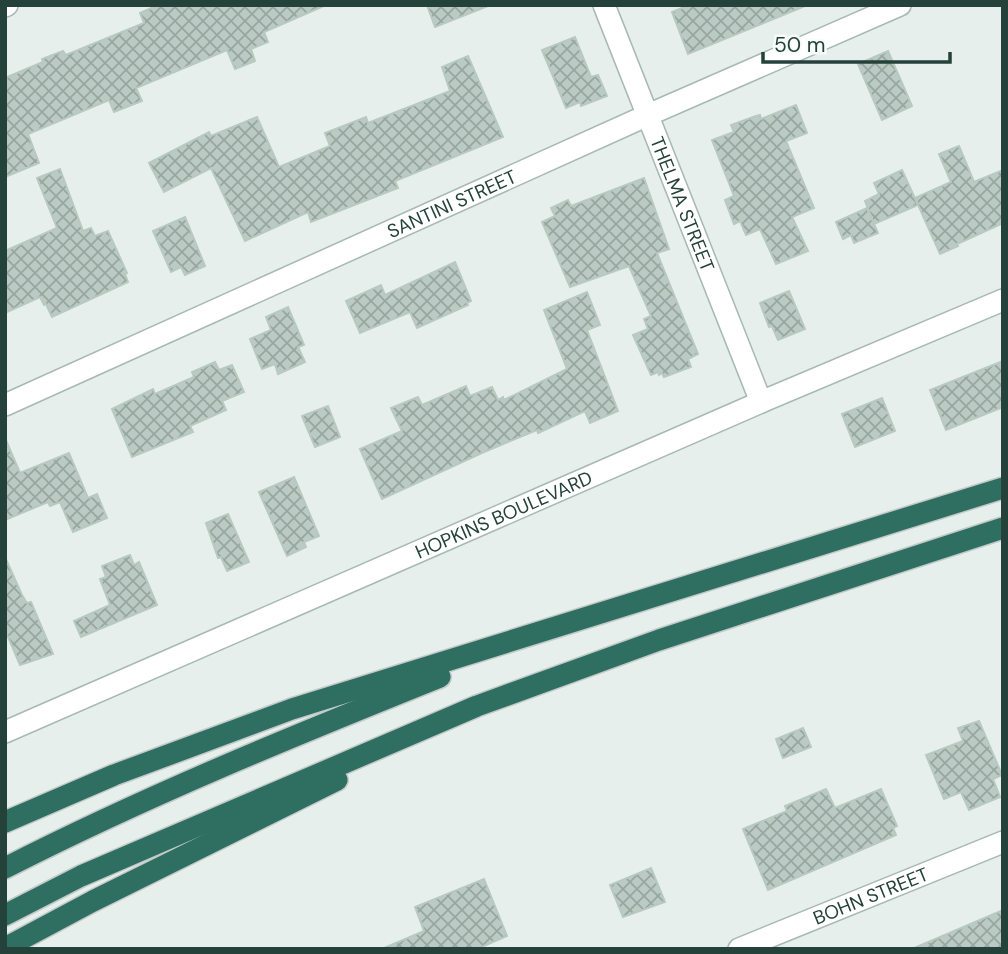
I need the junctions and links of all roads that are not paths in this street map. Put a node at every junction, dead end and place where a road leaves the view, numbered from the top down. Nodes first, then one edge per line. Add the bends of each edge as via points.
1 (604, 5) edge
2 (900, 5) edge
3 (648, 115) junction
4 (1003, 300) edge
5 (761, 402) junction
6 (5, 405) edge
7 (1003, 488) edge
8 (1003, 528) edge
9 (568, 625) junction
10 (477, 706) junction
11 (5, 732) edge
12 (5, 822) edge
13 (1003, 842) edge
14 (5, 868) edge
15 (5, 915) edge
16 (5, 948) edge
17 (739, 949) edge

1 - 3 street, THELMA STREET
2 - 3 street, SANTINI STREET
3 - 5 street, THELMA STREET
3 - 6 street, SANTINI STREET
4 - 5 street, HOPKINS BOULEVARD
5 - 11 street, HOPKINS BOULEVARD
7 - 9 highway
8 - 10 highway via 659,640
9 - 12 highway via 292,709 114,775
9 - 14 highway via 288,739
10 - 15 highway via 81,876
10 - 16 highway
13 - 17 street, BOHN STREET

